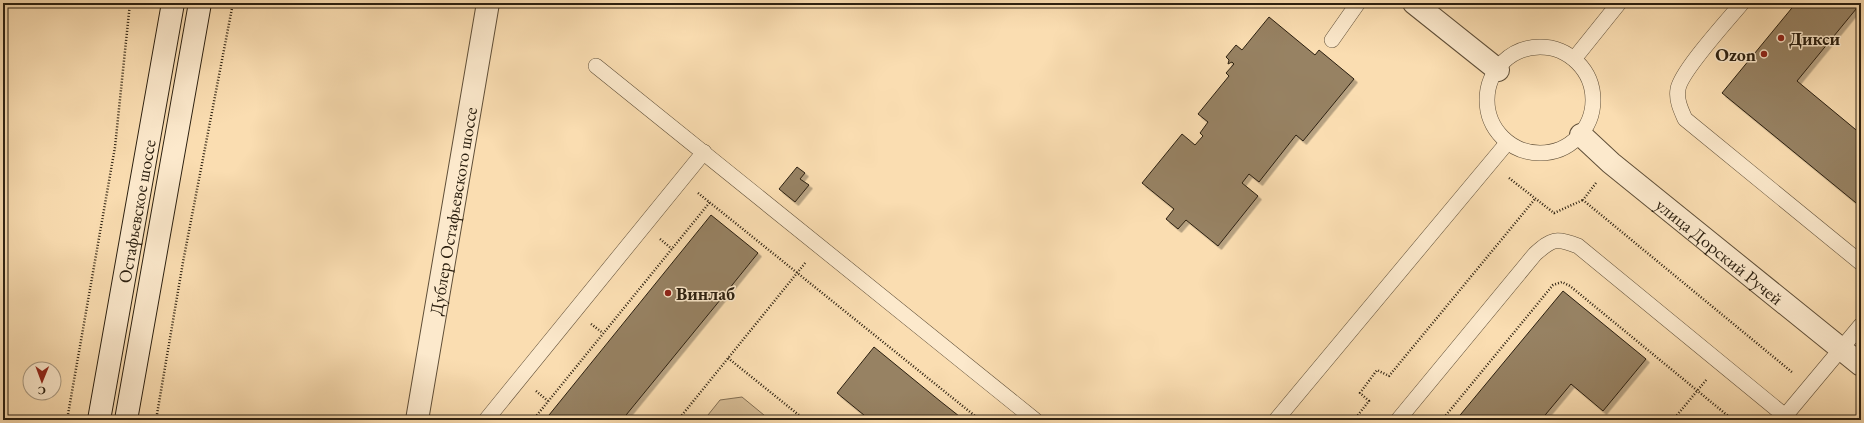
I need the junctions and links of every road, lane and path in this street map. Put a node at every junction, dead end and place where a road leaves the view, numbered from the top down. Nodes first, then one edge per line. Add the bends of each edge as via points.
1 (130, 3) edge
2 (173, 3) edge
3 (200, 3) edge
4 (233, 3) edge
5 (488, 3) edge
6 (1358, 3) edge
7 (1414, 3) edge
8 (1619, 3) edge
9 (1742, 3) edge
10 (1332, 40) dead end
11 (1574, 59) junction
12 (596, 66) dead end
13 (1498, 70) junction
14 (1581, 135) junction
15 (1507, 143) junction
16 (704, 152) junction
17 (1509, 178) dead end
18 (1600, 178) dead end
19 (682, 179) junction
20 (1535, 199) junction
21 (1583, 200) junction
22 (710, 202) junction
23 (819, 246) junction
24 (1861, 264) edge
25 (797, 273) junction
26 (1861, 325) edge
27 (1841, 349) junction
28 (728, 358) junction
29 (1720, 363) junction
30 (1861, 365) edge
31 (1798, 377) dead end
32 (1697, 390) junction
33 (1788, 418) edge
34 (67, 420) edge
35 (99, 420) edge
36 (126, 420) edge
37 (156, 420) edge
38 (417, 420) edge
39 (486, 420) edge
40 (533, 420) edge
41 (678, 420) edge
42 (805, 420) edge
43 (980, 420) edge
44 (1035, 420) edge
45 (1276, 420) edge
46 (1354, 420) edge
47 (1398, 420) edge
48 (1442, 420) edge
49 (1673, 420) edge
50 (1733, 420) edge

1 - 34 path via 115,147
2 - 35 street, Остафьевское шоссе
3 - 36 street, Остафьевское шоссе
4 - 37 path via 183,262
5 - 38 street, Дублер Остафьевского шоссе
6 - 10 lane
7 - 13 street
8 - 11 lane
9 - 24 lane via 1685,73 1678,89 1679,107 1685,119
11 - 13 lane via 1561,51 1546,47 1531,48 1517,52 1504,61
11 - 14 lane via 1591,83 1594,101 1590,119
12 - 16 lane
13 - 15 lane via 1494,72 1489,86 1487,102 1492,123
14 - 15 lane via 1568,146 1553,152 1536,154
14 - 27 street, улица Дорский Ручей via 1611,163
15 - 45 lane
16 - 19 lane
16 - 23 lane
17 - 20 path
18 - 21 path
19 - 22 path
19 - 39 lane
20 - 21 path via 1554,213
20 - 46 path via 1389,376 1377,370 1360,393 1369,401
21 - 31 path
22 - 25 path
22 - 40 path
23 - 25 path
23 - 44 lane
25 - 28 path
25 - 43 path
26 - 27 lane
27 - 30 street, улица Дорский Ручей
27 - 33 lane
28 - 41 path
28 - 42 path
29 - 32 path
29 - 33 lane
29 - 47 lane via 1578,246 1563,240 1556,241 1547,243 1535,254
32 - 48 path via 1562,282 1553,285
32 - 49 path
32 - 50 path

